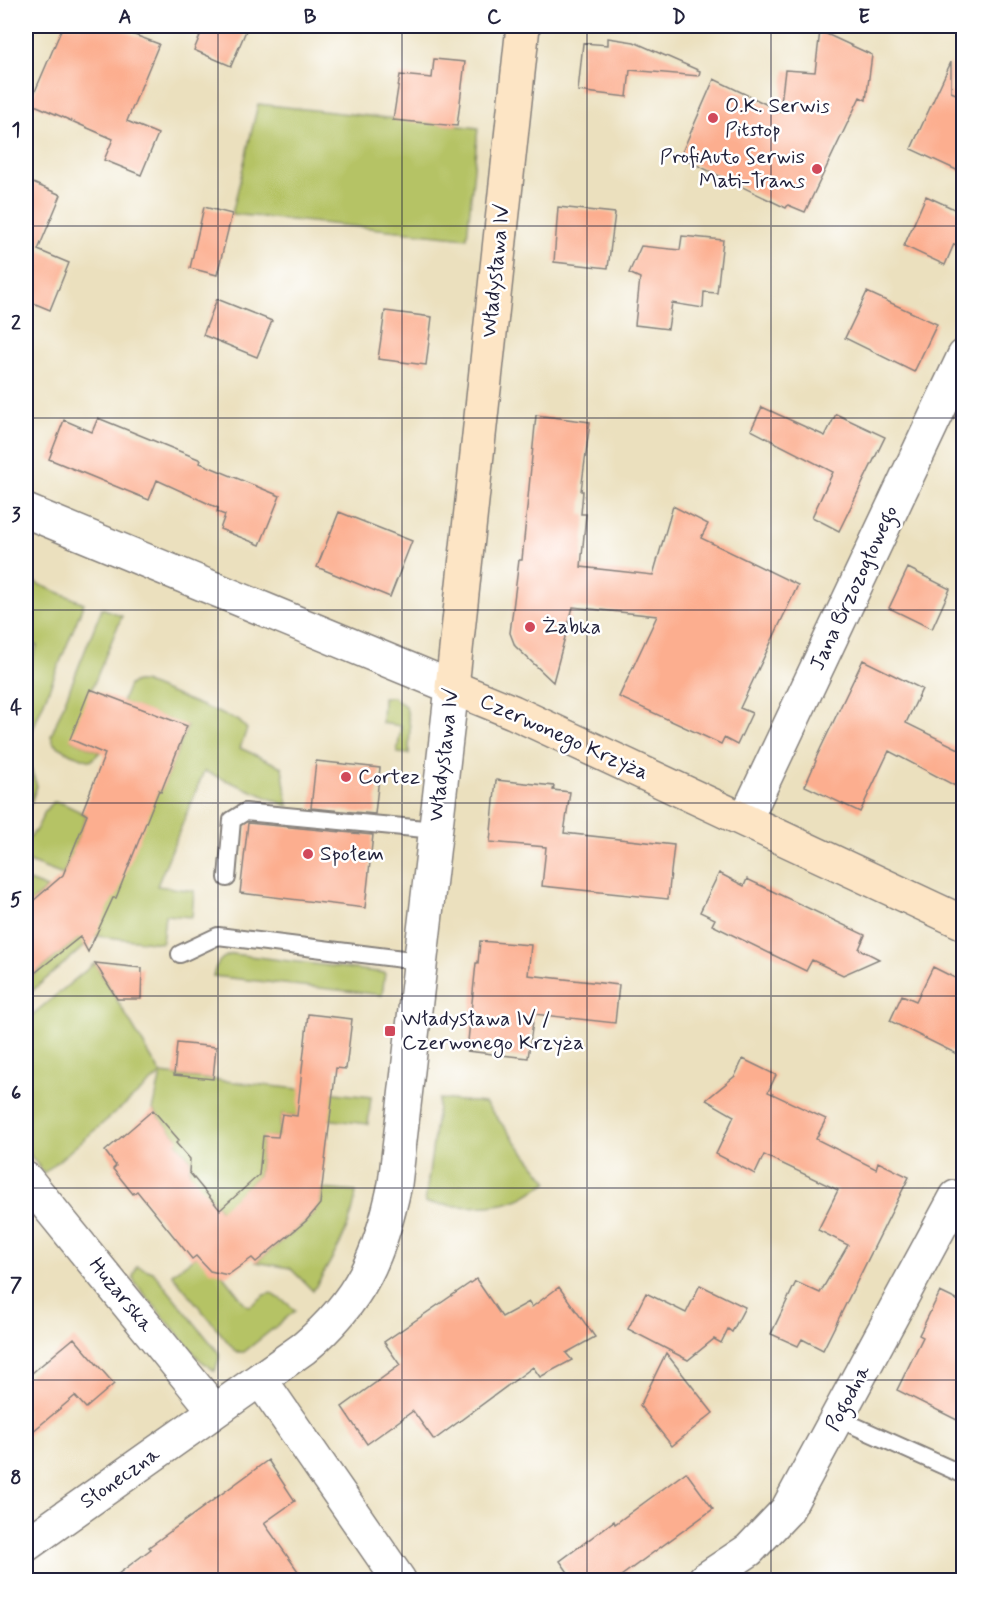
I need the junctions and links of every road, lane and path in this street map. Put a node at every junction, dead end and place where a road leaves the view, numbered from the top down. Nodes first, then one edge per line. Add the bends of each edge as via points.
1 (523, 26) edge
2 (963, 356) edge
3 (26, 510) edge
4 (452, 687) junction
5 (745, 820) junction
6 (435, 830) junction
7 (227, 878) dead end
8 (963, 923) edge
9 (180, 954) dead end
10 (420, 961) junction
11 (26, 1179) edge
12 (963, 1201) edge
13 (260, 1379) junction
14 (215, 1411) junction
15 (837, 1418) junction
16 (963, 1475) edge
17 (26, 1545) edge
18 (399, 1581) edge
19 (704, 1581) edge

1 - 4 street, Władysława IV
2 - 5 street, Jana Brzozogłowego
3 - 4 street, Czerwonego Krzyża
4 - 5 street, Czerwonego Krzyża
4 - 6 street, Władysława IV
5 - 8 street, Czerwonego Krzyża
6 - 7 lane via 245,812 232,820
6 - 10 street, Władysława IV
9 - 10 lane via 218,936
10 - 13 street, Władysława IV via 395,1184 375,1256 352,1297 327,1328
11 - 14 street, Huzarska
12 - 15 street, Pogodna via 956,1197
13 - 14 street, Władysława IV
13 - 18 street
14 - 17 street, Słoneczna
15 - 16 lane
15 - 19 street, Pogodna via 787,1510 749,1550

